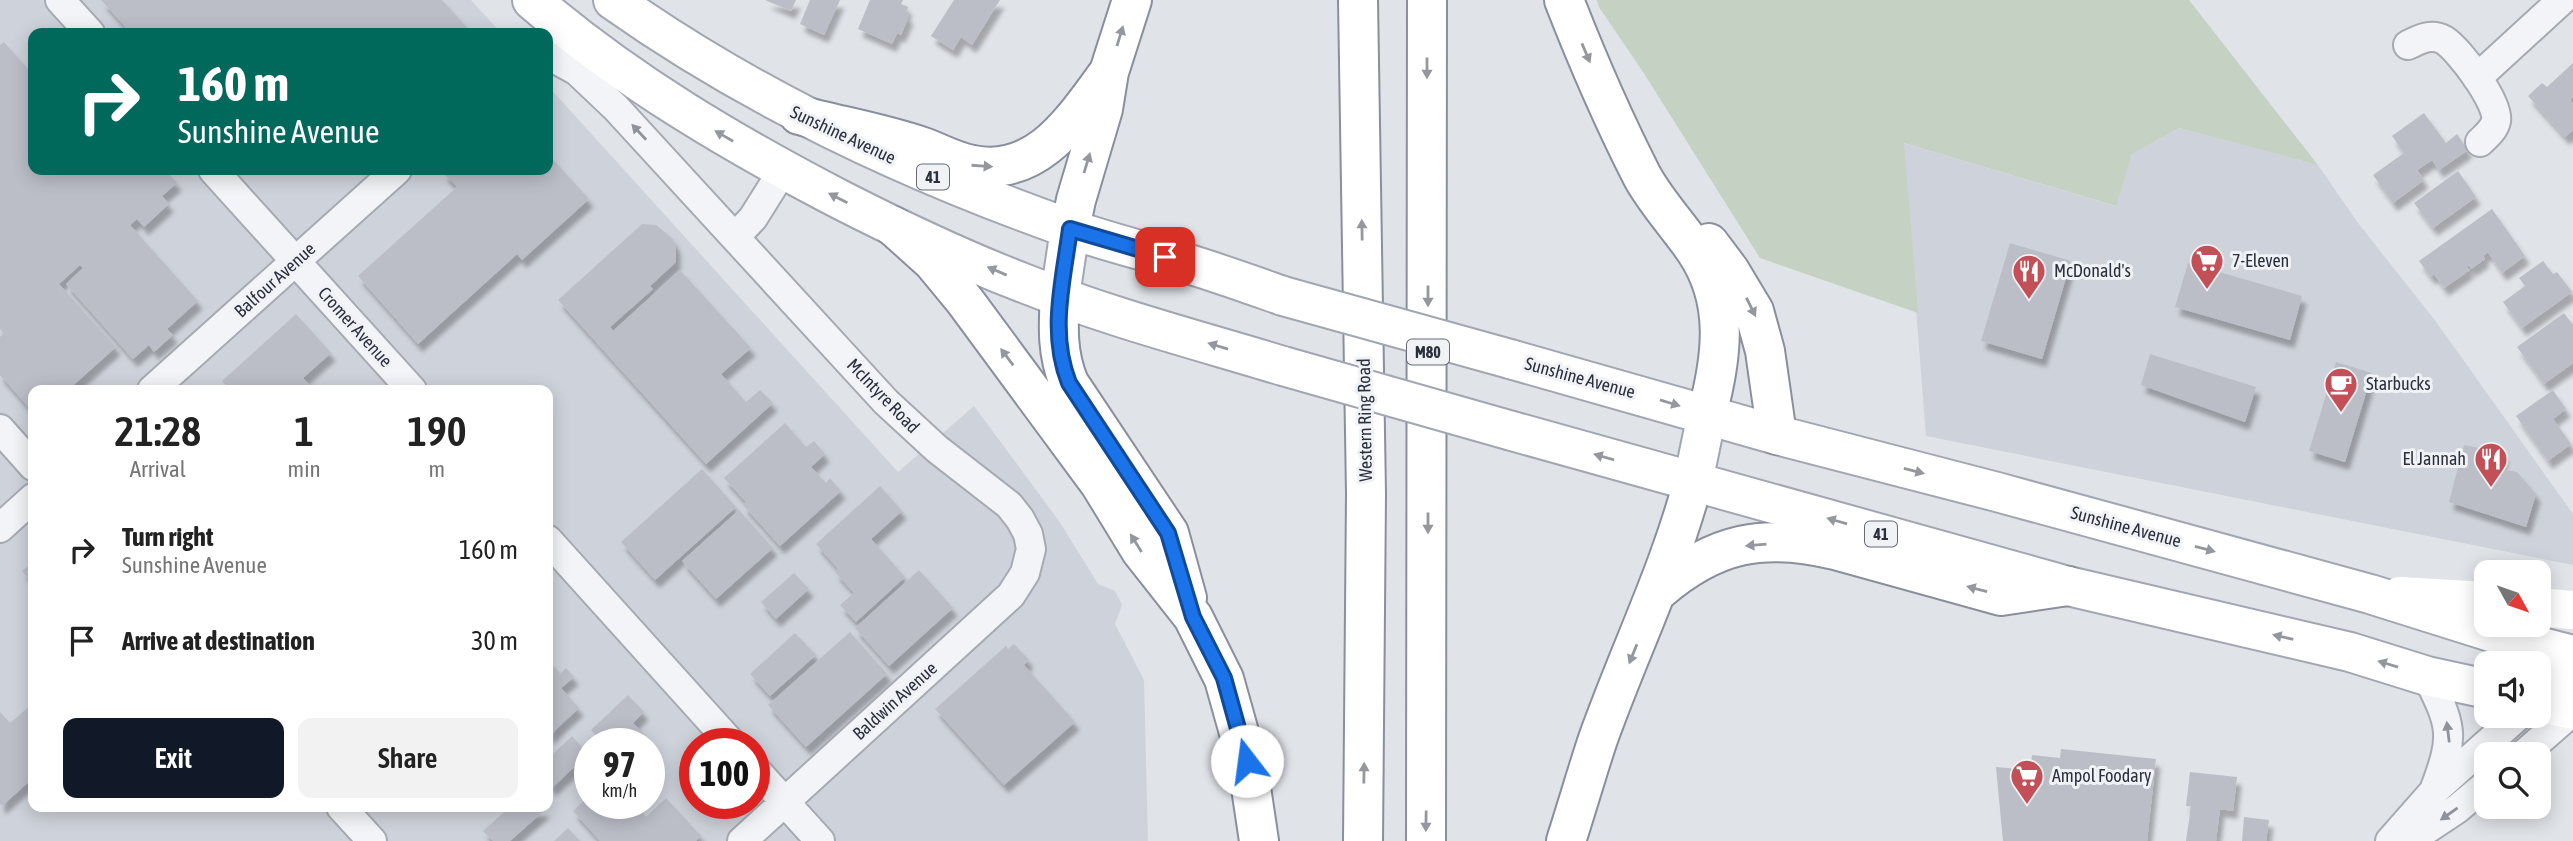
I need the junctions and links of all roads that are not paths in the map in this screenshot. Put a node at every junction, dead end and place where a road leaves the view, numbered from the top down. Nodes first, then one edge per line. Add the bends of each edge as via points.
1 (60, 0) edge
2 (1132, 0) edge
3 (1358, 0) edge
4 (1427, 0) edge
5 (1564, 0) edge
6 (2562, 0) edge
7 (618, 4) edge
8 (543, 12) edge
9 (85, 28) edge
10 (2408, 45) dead end
11 (553, 58) edge
12 (1109, 72) junction
13 (2477, 78) junction
14 (1602, 89) junction
15 (799, 115) junction
16 (2480, 142) dead end
17 (783, 170) junction
18 (218, 175) edge
19 (391, 175) edge
20 (893, 226) junction
21 (1070, 229) junction
22 (736, 236) junction
23 (295, 261) junction
24 (1060, 296) junction
25 (158, 385) edge
26 (407, 385) edge
27 (1707, 414) junction
28 (0, 429) edge
29 (1777, 435) junction
30 (28, 460) edge
31 (1693, 482) junction
32 (28, 503) edge
33 (0, 528) edge
34 (553, 546) edge
35 (1031, 549) joint
36 (2068, 586) junction
37 (1658, 591) junction
38 (2370, 594) junction
39 (2474, 600) edge
40 (2552, 608) edge
41 (2573, 610) edge
42 (1193, 617) junction
43 (2573, 655) edge
44 (2573, 665) edge
45 (2427, 676) junction
46 (2551, 685) edge
47 (2474, 686) edge
48 (2551, 706) edge
49 (2573, 711) edge
50 (718, 728) edge
51 (2505, 728) edge
52 (2538, 742) edge
53 (770, 786) edge
54 (2434, 791) junction
55 (2474, 795) edge
56 (785, 802) junction
57 (346, 812) edge
58 (372, 841) edge
59 (742, 841) edge
60 (820, 841) edge
61 (1259, 841) edge
62 (1363, 841) edge
63 (1426, 841) edge
64 (1566, 841) edge
65 (2390, 841) edge
66 (2409, 841) edge

1 - 9 street
12 -> 2 main road
62 -> 3 main road, Western Ring Road via 1366,494
4 -> 63 main road, M80
5 -> 14 main road
6 - 13 street
7 - 15 main road, Sunshine Avenue / 41
7 - 17 main road via 689,78 774,136
17 -> 8 main road, 41 via 636,80
10 - 13 street via 2424,37 2444,40
22 -> 11 street, McIntyre Road via 606,99 577,71
15 -> 12 main road via 923,147 954,161 999,166 1027,159 1048,146
21 -> 12 main road
13 - 16 street via 2496,119
14 - 27 main road via 1643,178 1697,253 1710,282 1721,336
14 -> 29 main road via 1754,311 1765,351
15 - 21 main road, Sunshine Avenue / 41 via 937,179
20 -> 17 main road, 41
17 - 22 street
18 - 23 street, Cromer Avenue
19 - 23 street, Balfour Avenue
24 -> 20 main road, 41
42 -> 20 main road via 960,295 932,261
21 - 24 main road
21 -> 27 main road, Sunshine Avenue / 41, bridge via 1283,296
22 - 35 street, McIntyre Road via 908,424 1009,505 1028,534
23 - 25 street, Balfour Avenue
23 - 26 street, Cromer Avenue
31 -> 24 main road, 41, bridge via 1283,366
24 - 42 main road via 1061,365 1168,533
27 - 29 main road, Sunshine Avenue / 41
27 - 31 main road
28 - 30 street
29 -> 38 main road, Sunshine Avenue / 41
36 -> 31 main road, 41
31 - 37 main road
32 - 33 street
34 - 50 street
35 - 56 street, Baldwin Avenue via 1011,595
36 -> 37 main road via 2001,596 1835,550 1780,543 1717,552
45 -> 36 main road, 41 via 2350,652
37 -> 64 main road via 1599,738
38 - 39 main road
38 - 43 main road, Sunshine Avenue / 41
40 - 41 main road
42 - 61 main road via 1224,678 1247,761
44 - 46 main road
45 - 47 main road, 41
54 -> 45 street via 2450,733
48 - 49 main road
49 - 52 street
51 - 54 street
53 - 56 street
54 - 65 street
55 -> 66 street
56 - 59 street, Baldwin Avenue
56 - 60 street
57 - 58 street

